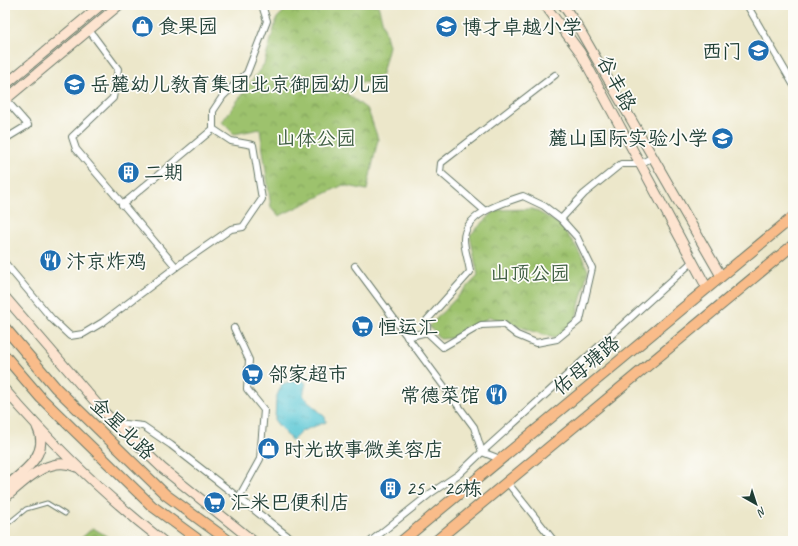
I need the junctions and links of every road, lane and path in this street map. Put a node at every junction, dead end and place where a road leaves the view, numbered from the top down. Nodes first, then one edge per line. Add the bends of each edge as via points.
1 (119, 5) edge
2 (262, 5) edge
3 (545, 5) edge
4 (563, 5) edge
5 (747, 5) edge
6 (95, 7) edge
7 (89, 30) junction
8 (555, 75) dead end
9 (793, 84) edge
10 (5, 85) edge
11 (5, 100) edge
12 (213, 129) junction
13 (5, 140) edge
14 (652, 157) junction
15 (640, 164) junction
16 (122, 205) junction
17 (485, 211) junction
18 (793, 217) edge
19 (561, 219) junction
20 (793, 245) edge
21 (692, 262) junction
22 (5, 263) edge
23 (355, 266) dead end
24 (176, 268) junction
25 (721, 276) junction
26 (707, 288) junction
27 (5, 297) edge
28 (5, 328) edge
29 (234, 328) dead end
30 (427, 332) junction
31 (407, 337) junction
32 (5, 356) edge
33 (5, 390) edge
34 (116, 423) junction
35 (36, 424) junction
36 (482, 452) junction
37 (500, 459) junction
38 (79, 468) junction
39 (507, 482) junction
40 (5, 487) edge
41 (5, 498) edge
42 (238, 499) junction
43 (65, 514) dead end
44 (5, 526) edge
45 (163, 541) edge
46 (200, 541) edge
47 (229, 541) edge
48 (254, 541) edge
49 (294, 541) edge
50 (371, 541) edge
51 (402, 541) edge
52 (436, 541) edge
53 (554, 541) edge

1 - 7 street
2 - 12 street via 267,21 247,73 223,96 213,111
3 - 15 street, 谷丰路 via 580,52
4 - 14 street, 谷丰路 via 577,24
5 - 9 street
6 - 10 street
7 - 11 street
7 - 16 street via 118,70 113,98 72,137 76,149
8 - 17 street via 441,163 440,172
11 - 13 street via 28,125
12 - 16 street
12 - 24 street via 231,141 253,145 262,199 243,227 231,229
14 - 15 street
14 - 25 street, 谷丰路
15 - 19 street via 621,164 584,194
15 - 21 street, 谷丰路
16 - 24 street
17 - 19 street via 523,196 544,206
17 - 30 street via 470,223 464,238 470,272 426,320
18 - 25 main road, 佑母塘路
19 - 30 street via 577,237 592,268 580,320 556,339 536,343 517,335 502,324 481,325 443,347
20 - 39 main road, 佑母塘路
21 - 26 street, 谷丰路
21 - 36 street
22 - 24 street via 52,319 70,336 83,334 103,322
23 - 31 street
25 - 26 main road, 佑母塘路
26 - 37 main road, 佑母塘路
27 - 34 street
28 - 47 main road, 金星北路 via 56,388 166,495
29 - 42 street via 249,360 247,389 264,410 260,458
30 - 31 street
31 - 36 street via 474,427
32 - 46 main road, 金星北路 via 41,398 147,501
33 - 35 street
34 - 42 street via 143,426
34 - 48 street via 162,468
35 - 38 street
35 - 40 street via 40,441 37,457
36 - 37 street
36 - 50 street via 459,474
37 - 51 main road, 佑母塘路
38 - 41 street via 66,464 50,465
38 - 45 street via 123,509
39 - 52 main road, 佑母塘路
39 - 53 street
42 - 49 street
43 - 44 lane via 47,503 26,509

